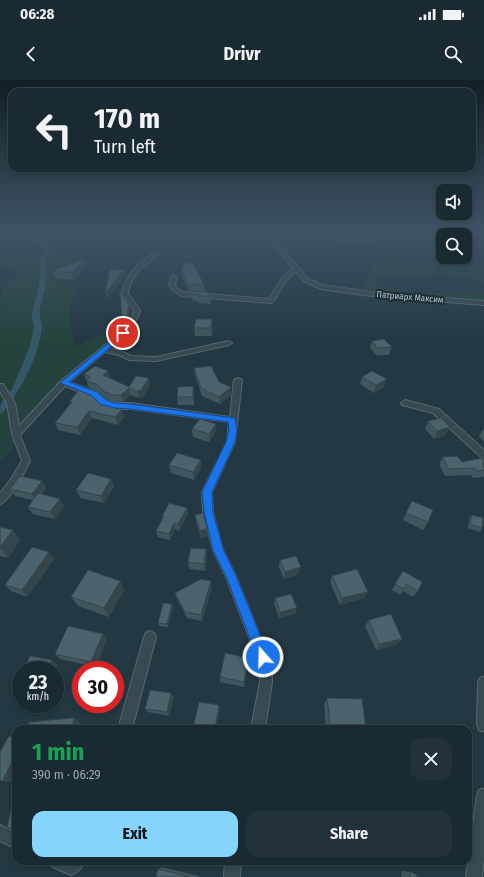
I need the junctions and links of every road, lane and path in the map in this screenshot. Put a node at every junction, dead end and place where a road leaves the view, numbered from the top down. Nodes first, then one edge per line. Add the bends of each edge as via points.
1 (136, 268) edge
2 (296, 268) joint
3 (174, 277) dead end
4 (484, 303) edge
5 (229, 343) dead end
6 (103, 349) junction
7 (238, 380) dead end
8 (64, 383) junction
9 (0, 386) edge
10 (405, 402) dead end
11 (232, 420) junction
12 (16, 434) junction
13 (484, 455) edge
14 (0, 500) edge
15 (150, 637) dead end
16 (484, 682) edge
17 (126, 725) edge
18 (259, 725) edge
19 (484, 725) edge
20 (484, 795) edge
21 (0, 833) edge
22 (12, 839) edge
23 (234, 865) edge
24 (232, 877) edge
25 (474, 877) edge

1 - 6 street via 130,275 125,293 137,310 135,319 123,333
2 - 3 street via 291,270 271,301 182,294 175,290 172,284
2 - 4 street, Патриарх Максим via 306,280 322,287 371,294
5 - 6 street via 156,359 128,358 121,353
6 - 8 street
7 - 11 street
8 - 11 street via 94,394 103,402 114,406 131,406
8 - 12 street
9 - 12 street via 9,399
10 - 13 street via 436,411
11 - 18 street via 230,442 207,492 208,512 218,550 231,576 266,666
12 - 14 street via 26,461
15 - 17 street
16 - 19 street
20 - 25 street
21 - 22 street
23 - 24 street

